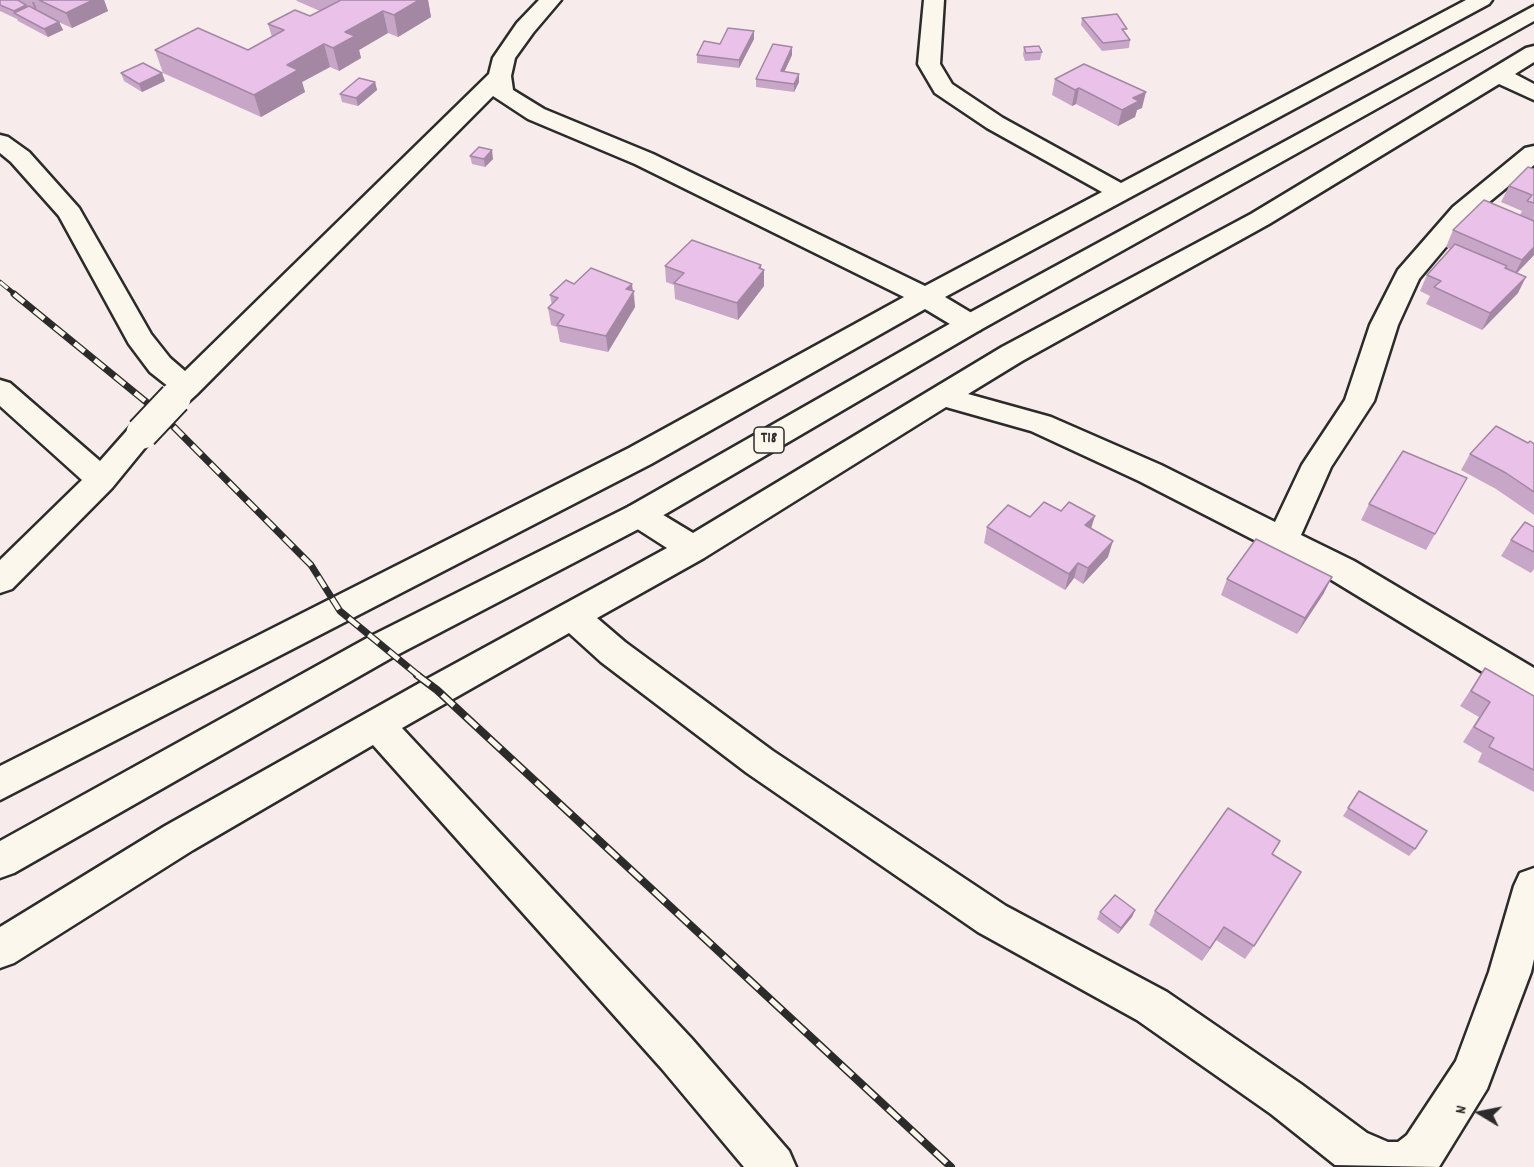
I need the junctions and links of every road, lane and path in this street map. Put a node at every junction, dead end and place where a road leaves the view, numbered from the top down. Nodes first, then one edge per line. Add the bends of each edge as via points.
1 (551, 0) edge
2 (934, 0) edge
3 (1470, 2) edge
4 (1534, 12) edge
5 (1534, 53) edge
6 (1499, 75) junction
7 (500, 76) junction
8 (1534, 93) edge
9 (0, 142) edge
10 (1534, 153) edge
11 (1121, 193) junction
12 (925, 297) junction
13 (970, 324) junction
14 (0, 390) edge
15 (181, 392) junction
16 (941, 396) junction
17 (101, 480) junction
18 (639, 515) junction
19 (1283, 539) junction
20 (693, 549) junction
21 (0, 580) edge
22 (574, 617) junction
23 (1534, 686) edge
24 (376, 725) junction
25 (0, 784) edge
26 (0, 861) edge
27 (1534, 886) edge
28 (0, 949) edge
29 (773, 1167) edge

1 - 7 street via 504,58
2 - 11 street via 929,64 943,88 995,123
3 - 11 street
4 - 13 street, T18
5 - 6 street
6 - 8 street
6 - 16 street via 1260,219
7 - 12 street via 502,93 536,114 644,159
7 - 15 street
9 - 15 street via 20,157 70,213 139,338
10 - 19 street via 1462,212 1407,276 1384,325 1359,401 1317,465
11 - 12 street
12 - 13 street
12 - 25 street via 629,462
13 - 18 street, T18
14 - 17 street
15 - 17 street, bridge
16 - 19 street via 1041,424
16 - 20 street
17 - 21 street
18 - 20 street
18 - 26 street, T18 via 381,647
19 - 23 street via 1342,570
20 - 22 street
22 - 24 street
22 - 27 street via 613,652 760,762 992,920 1152,1006 1351,1149 1388,1165 1406,1164 1423,1151 1472,1074 1510,972
24 - 28 street via 179,838
24 - 29 street via 677,1054

